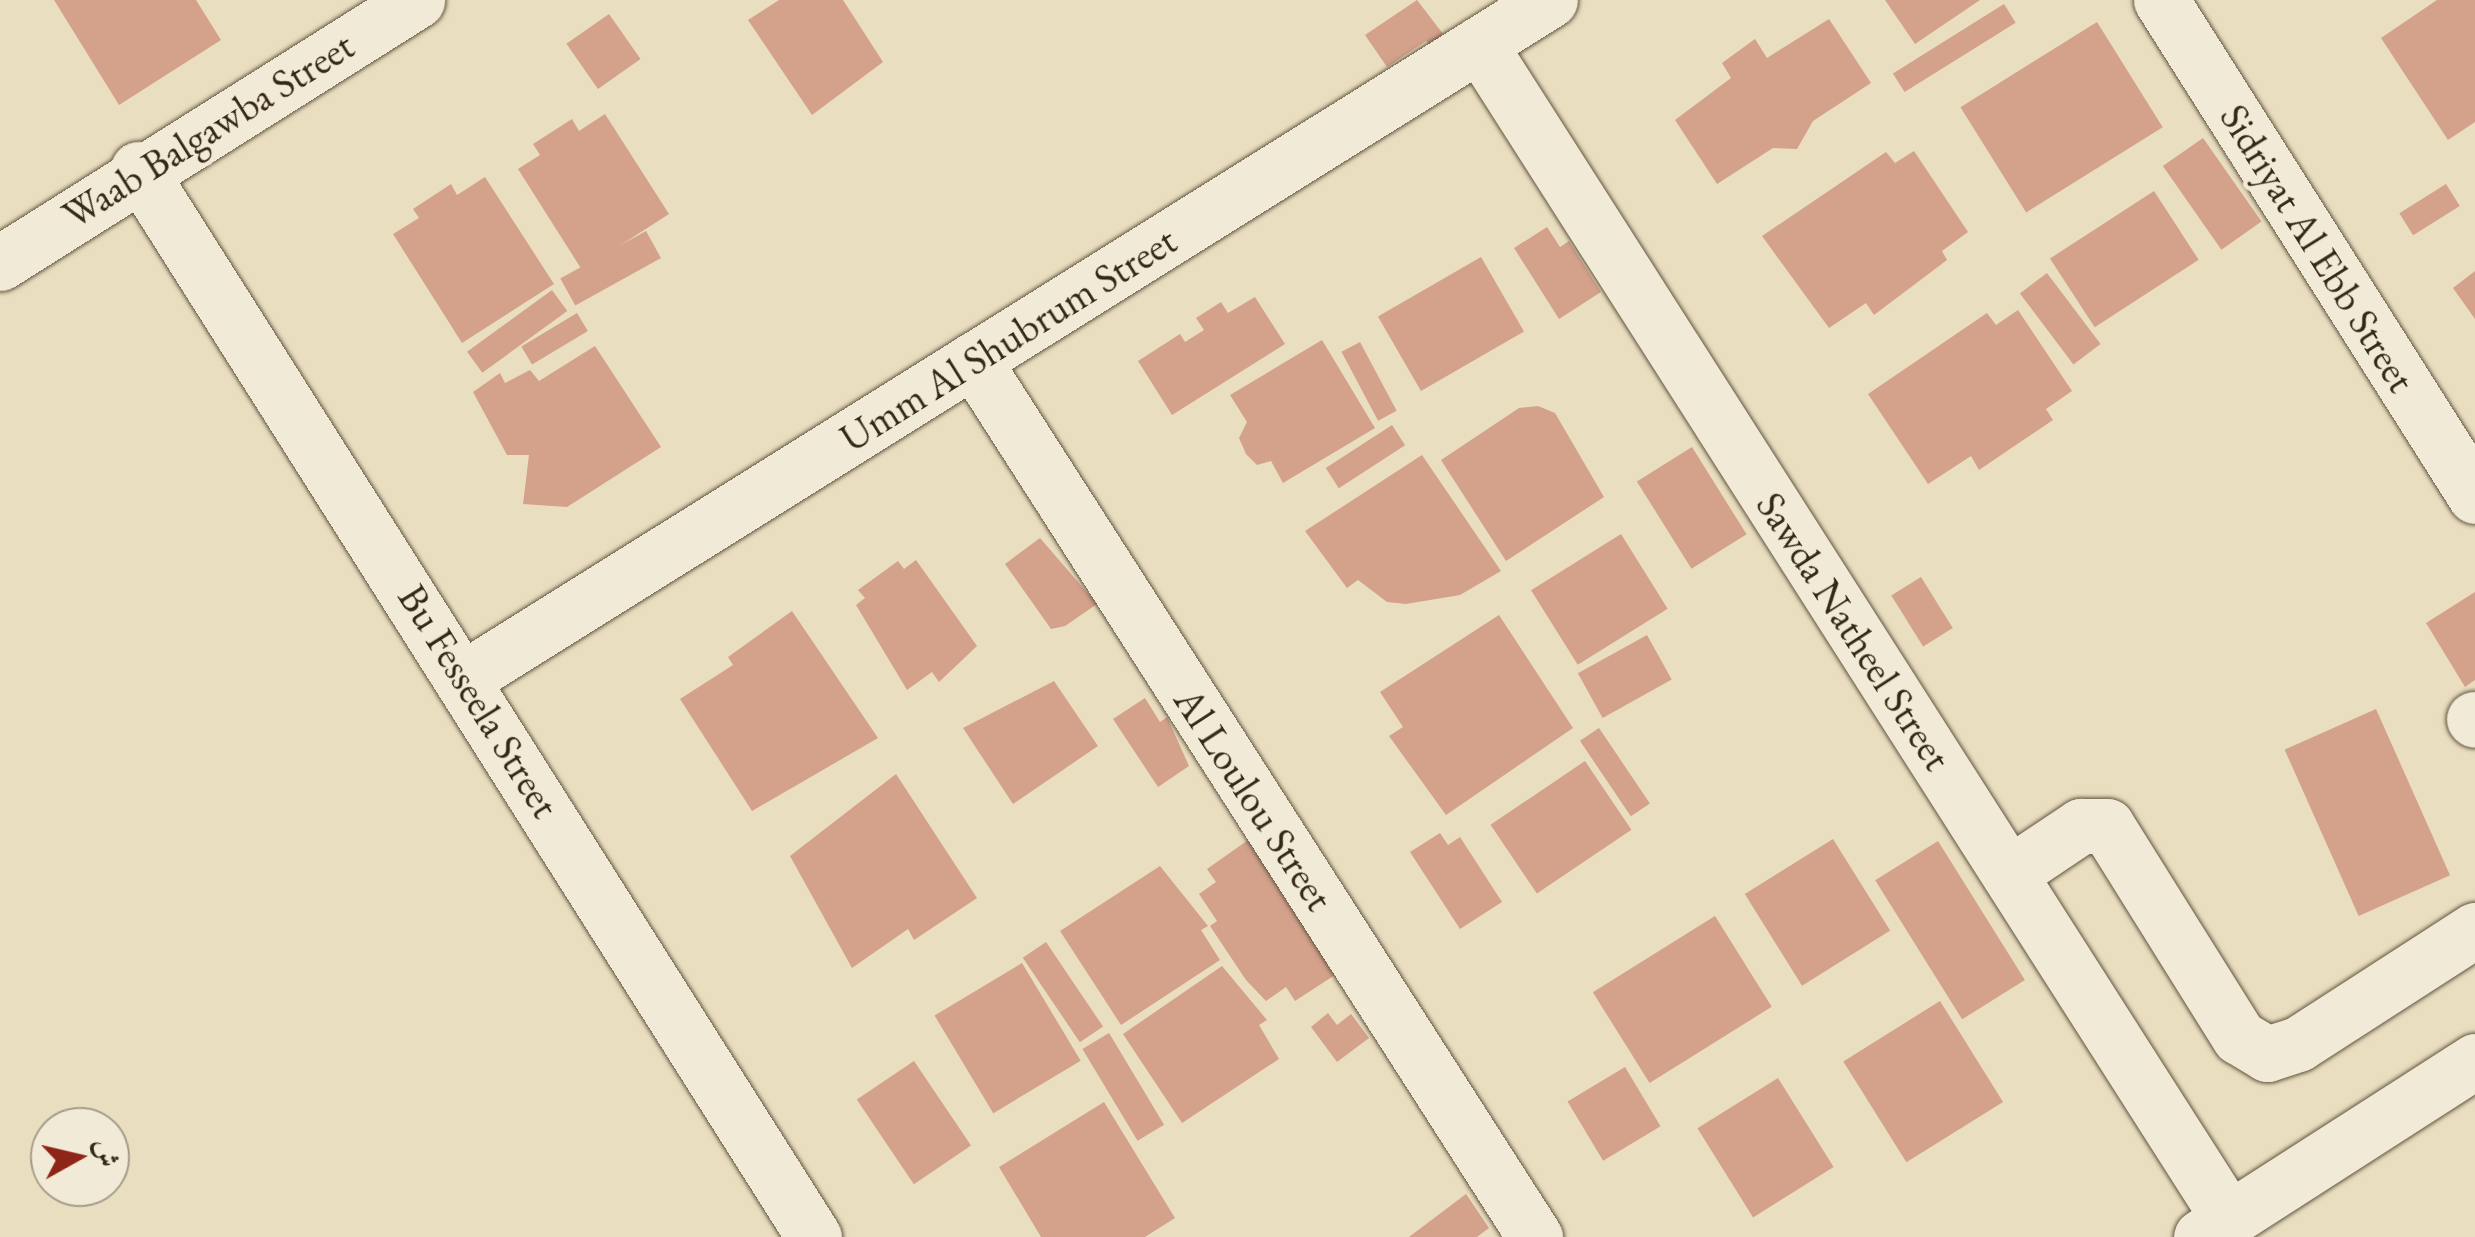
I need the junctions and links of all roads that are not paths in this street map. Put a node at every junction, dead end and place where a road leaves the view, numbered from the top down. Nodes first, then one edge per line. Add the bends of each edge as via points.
1 (417, 0) edge
2 (1550, 0) edge
3 (2160, 0) edge
4 (1479, 44) junction
5 (138, 170) junction
6 (0, 263) edge
7 (973, 360) junction
8 (2475, 496) edge
9 (466, 677) junction
10 (2008, 874) junction
11 (2475, 930) edge
12 (2475, 1061) edge
13 (2215, 1228) edge
14 (814, 1237) edge
15 (1535, 1237) edge

1 - 5 street, Waab Balgawba Street
2 - 4 street, Umm Al Shubrum Street
3 - 8 street, Sidriyat Al Ebb Street
4 - 7 street, Umm Al Shubrum Street
4 - 10 street, Sawda Natheel Street
5 - 6 street, Waab Balgawba Street
5 - 9 street, Bu Fesseela Street
7 - 9 street, Umm Al Shubrum Street
7 - 15 street, Al Loulou Street
9 - 14 street, Bu Fesseela Street
10 - 11 street via 2081,826 2107,826 2238,1037 2266,1054 2298,1044
10 - 13 street, Sawda Natheel Street
12 - 13 street

